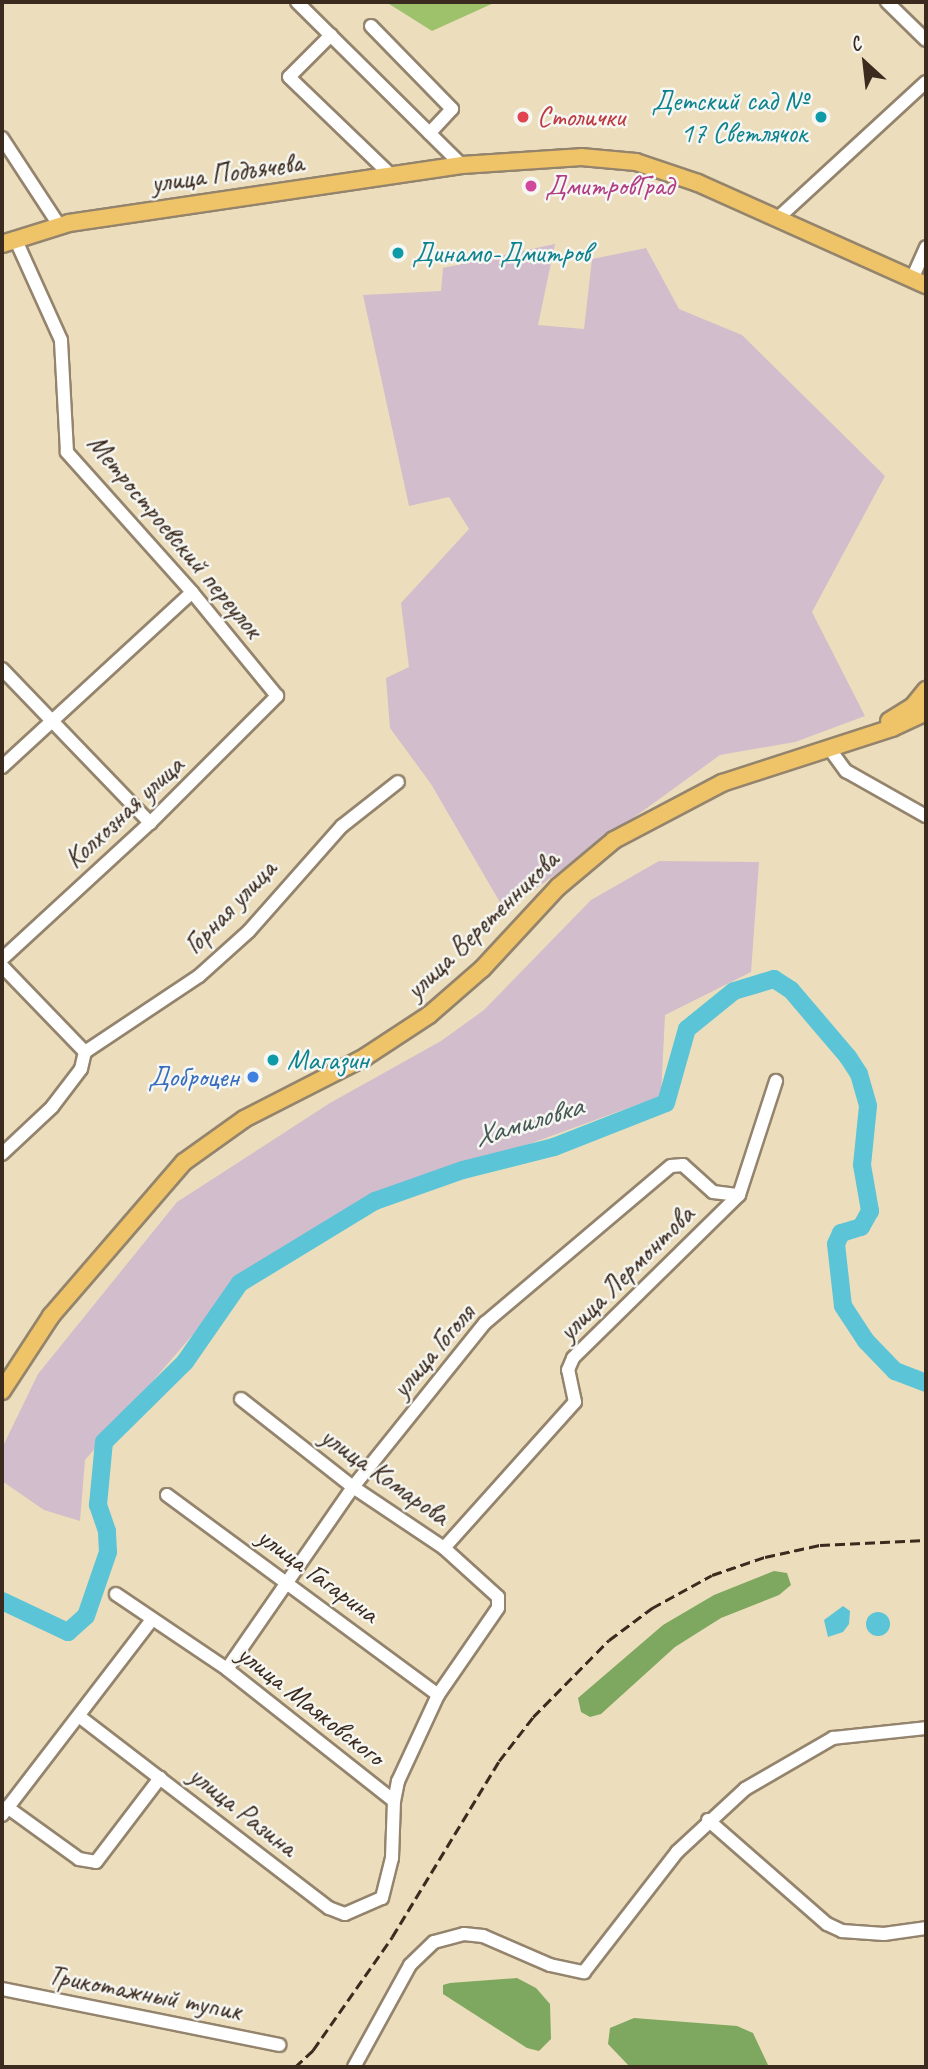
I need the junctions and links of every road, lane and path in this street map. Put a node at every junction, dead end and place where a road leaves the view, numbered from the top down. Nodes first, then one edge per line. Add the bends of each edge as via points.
1 (297, 2) edge
2 (887, 2) edge
3 (371, 26) dead end
4 (331, 35) junction
5 (926, 40) edge
6 (926, 82) edge
7 (430, 133) junction
8 (2, 138) edge
9 (462, 165) junction
10 (391, 176) junction
11 (778, 218) junction
12 (59, 225) junction
13 (8, 241) edge
14 (926, 247) edge
15 (919, 282) edge
16 (192, 592) junction
17 (2, 669) edge
18 (926, 690) edge
19 (277, 696) joint
20 (926, 712) edge
21 (51, 719) junction
22 (866, 735) junction
23 (828, 748) junction
24 (2, 767) edge
25 (398, 782) dead end
26 (926, 816) edge
27 (150, 823) junction
28 (2, 959) edge
29 (2, 966) edge
30 (85, 1052) junction
31 (776, 1081) dead end
32 (2, 1154) edge
33 (739, 1195) junction
34 (2, 1391) edge
35 (241, 1399) dead end
36 (353, 1488) junction
37 (167, 1495) dead end
38 (444, 1548) junction
39 (285, 1580) junction
40 (117, 1594) dead end
41 (151, 1621) junction
42 (227, 1669) junction
43 (438, 1695) junction
44 (80, 1717) junction
45 (926, 1728) edge
46 (160, 1778) junction
47 (394, 1801) junction
48 (5, 1811) edge
49 (708, 1820) junction
50 (382, 1898) joint
51 (926, 1928) edge
52 (2, 1989) edge
53 (279, 2045) dead end
54 (354, 2067) edge

1 - 4 street
2 - 5 street
3 - 7 street via 452,108
4 - 7 street
4 - 10 street via 289,77
6 - 11 street
7 - 9 street
8 - 12 street
9 - 10 main road, улица Подъячева
9 - 11 main road, улица Подъячева via 581,157 636,162
10 - 12 main road, улица Подъячева
11 - 15 main road, улица Подъячева
12 - 13 main road, улица Подъячева
13 - 16 street, Метростроевский переулок via 61,340 67,452
14 - 15 street
16 - 19 street, Метростроевский переулок
16 - 21 street
17 - 21 street
18 - 22 main road via 913,706
19 - 27 street, Колхозная улица
20 - 22 main road
21 - 24 street
21 - 27 street
22 - 23 main road, улица Веретенникова
23 - 26 street via 846,771
23 - 34 main road, улица Веретенникова via 722,783 614,840 558,887 482,969 429,1015 365,1057 205,1144 152,1196 51,1316
25 - 30 street, Горная улица via 342,826 249,931 199,976
27 - 28 street, Колхозная улица
29 - 30 street
30 - 32 street via 81,1069 52,1107
31 - 33 street, улица Лермонтова
33 - 36 street, улица Гоголя via 713,1192 683,1165 671,1166 485,1323
33 - 38 street, улица Лермонтова via 573,1359 568,1370 575,1402
35 - 36 street, улица Комарова
36 - 38 street, улица Комарова
36 - 39 street, улица Гоголя
37 - 39 street, улица Гагарина
38 - 43 street, улица Комарова via 498,1597 498,1608
39 - 42 street, улица Гоголя
39 - 43 street, улица Гагарина
40 - 41 street, улица Маяковского
41 - 42 street, улица Маяковского
41 - 44 street
42 - 47 street, улица Маяковского
43 - 47 street via 398,1781
44 - 46 street, улица Разина
44 - 48 street
45 - 49 street via 832,1738 774,1769
46 - 48 street via 96,1862 79,1858
46 - 50 street, улица Разина via 328,1908 345,1914
47 - 50 street, улица Маяковского via 392,1858
49 - 51 street via 827,1924 842,1931 873,1934
49 - 54 street via 677,1852 584,1972 550,1965 484,1936 448,1936 420,1951
52 - 53 street, Трикотажный тупик

